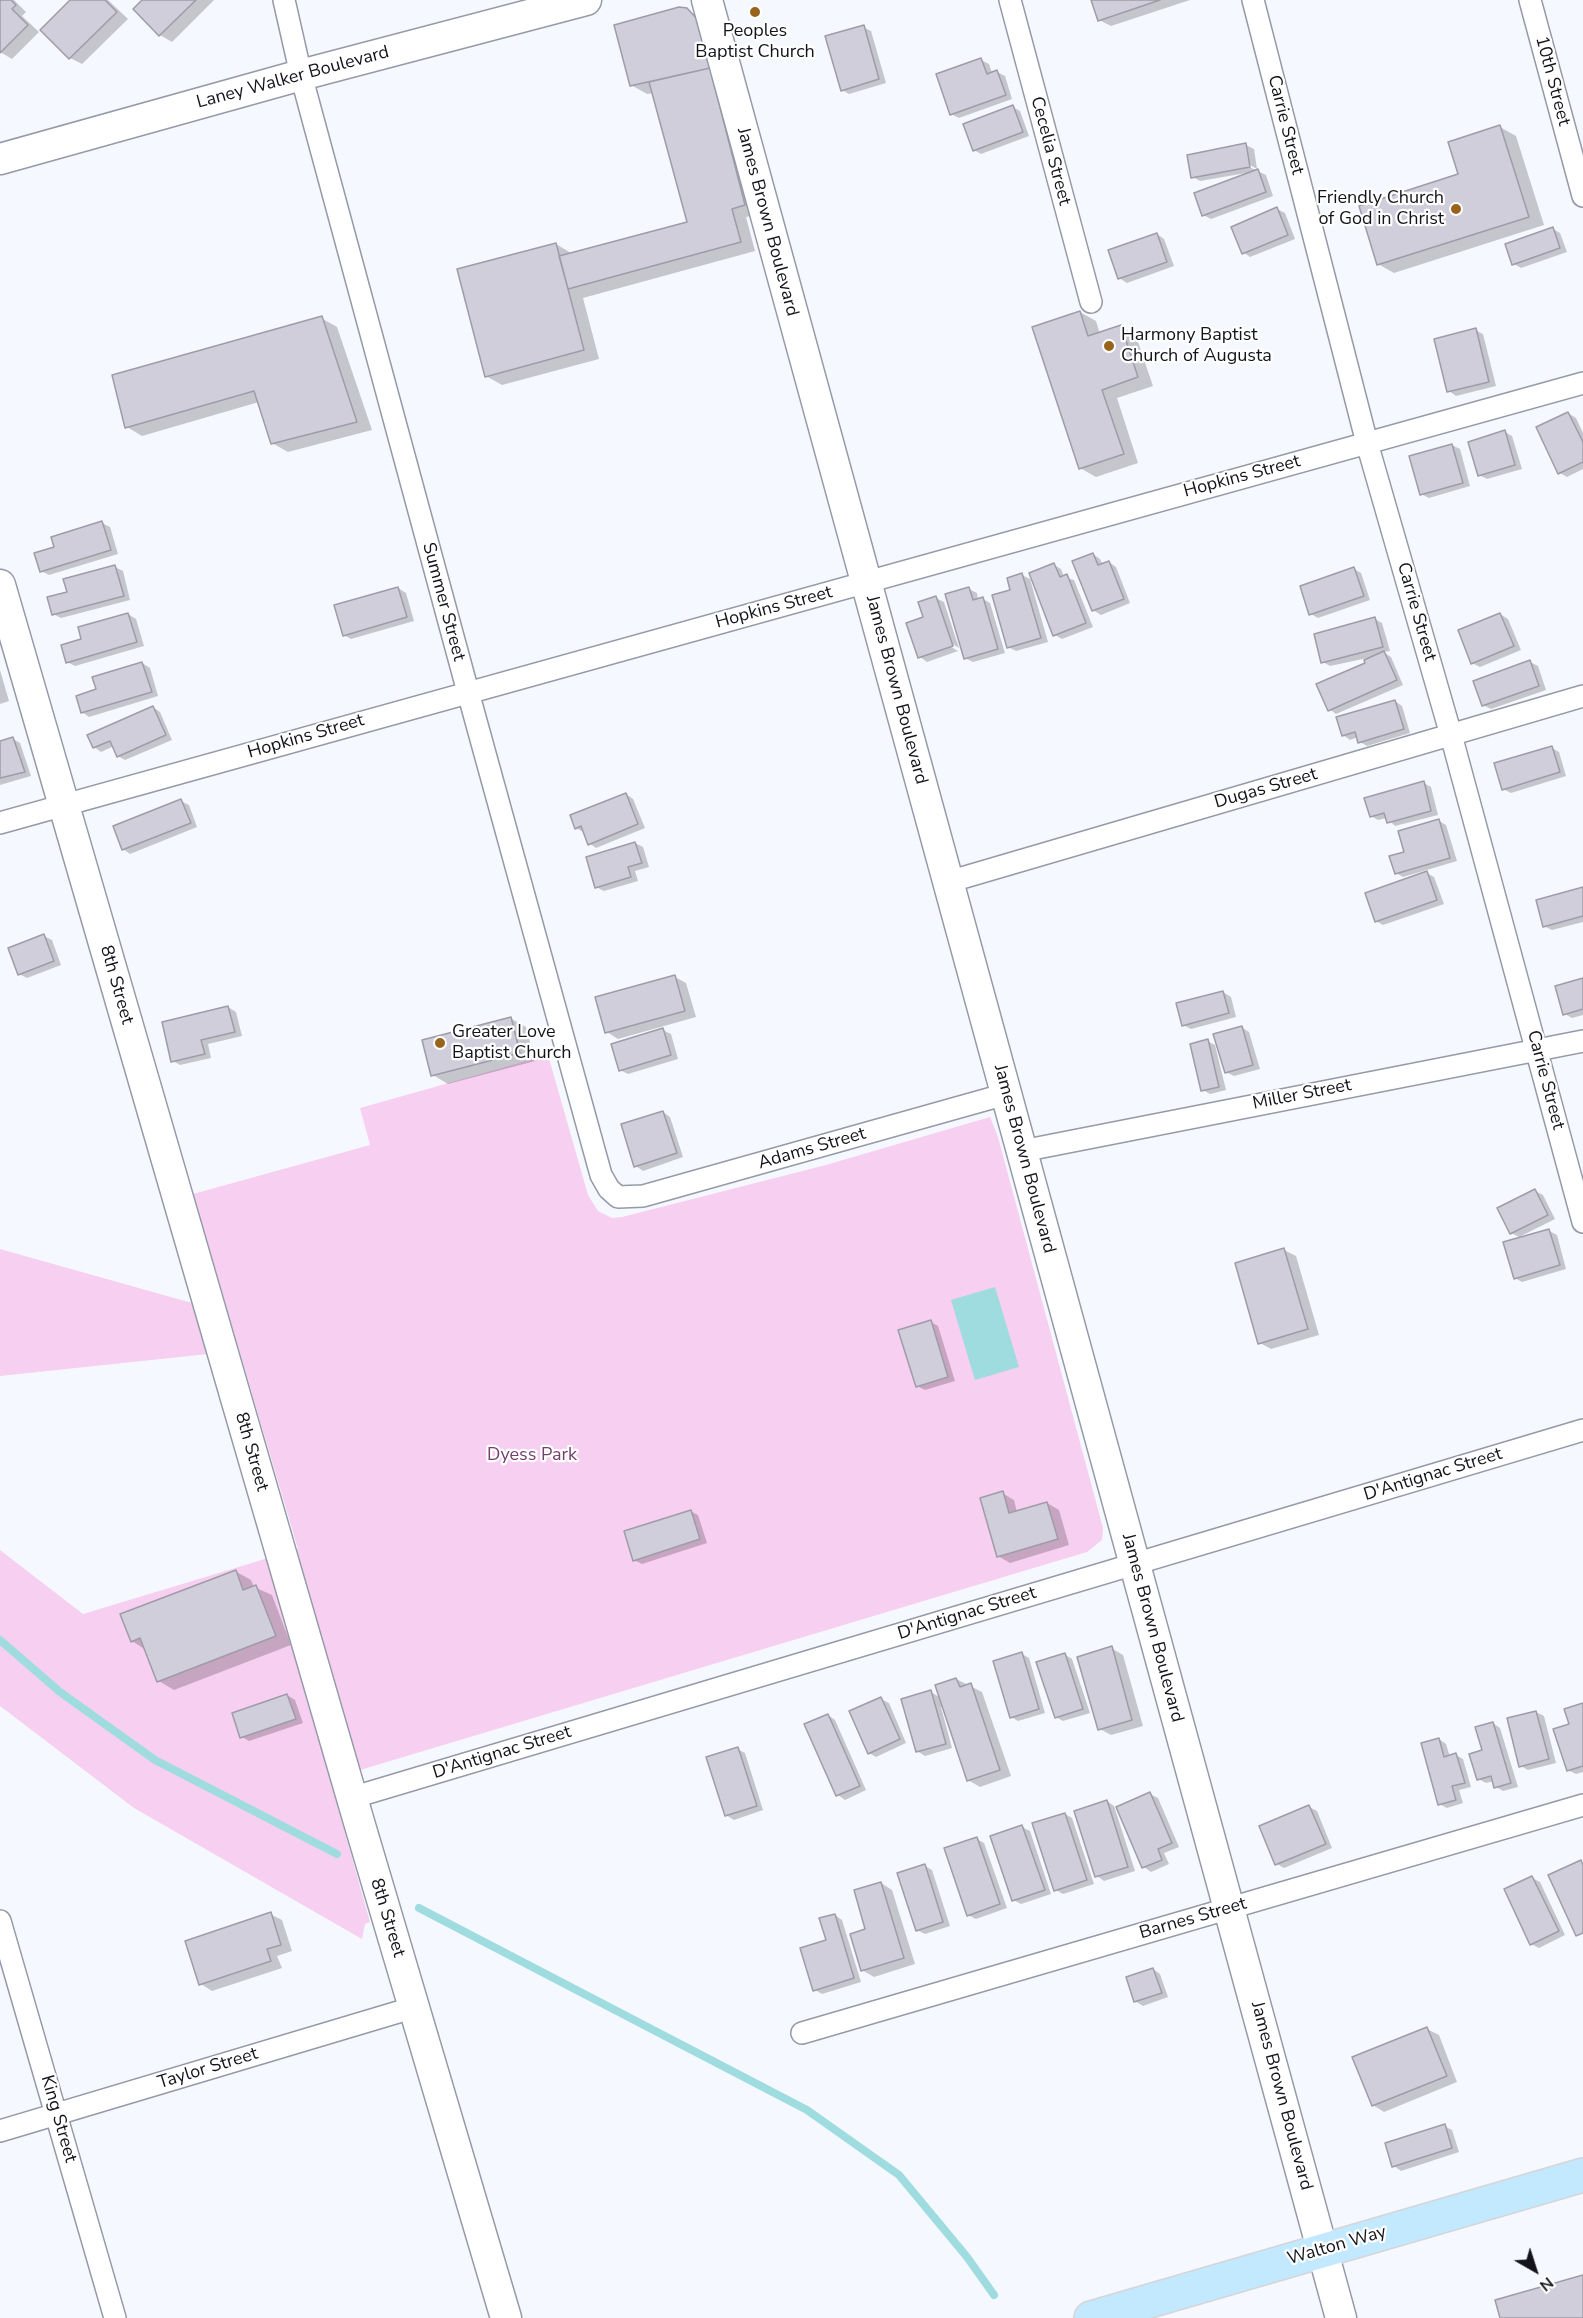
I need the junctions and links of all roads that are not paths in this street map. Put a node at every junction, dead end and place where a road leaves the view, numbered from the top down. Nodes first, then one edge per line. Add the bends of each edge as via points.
1 (284, 0) edge
2 (586, 0) edge
3 (707, 0) edge
4 (1010, 0) edge
5 (1253, 0) edge
6 (1530, 0) edge
7 (301, 75) junction
8 (0, 159) edge
9 (1583, 196) edge
10 (1091, 302) dead end
11 (1583, 382) edge
12 (1367, 443) junction
13 (866, 583) junction
14 (1, 592) edge
15 (468, 692) junction
16 (1583, 696) edge
17 (1451, 735) junction
18 (64, 804) junction
19 (0, 823) edge
20 (948, 882) junction
21 (1583, 1041) edge
22 (1537, 1051) junction
23 (1006, 1094) junction
24 (1022, 1151) junction
25 (618, 1197) joint
26 (1583, 1222) edge
27 (1583, 1430) edge
28 (1135, 1564) junction
29 (1583, 1805) edge
30 (355, 1810) junction
31 (1229, 1908) junction
32 (0, 1921) edge
33 (415, 2007) junction
34 (802, 2033) dead end
35 (57, 2114) junction
36 (0, 2131) edge
37 (1583, 2175) edge
38 (1323, 2251) junction
39 (116, 2318) edge
40 (506, 2318) edge
41 (1091, 2318) edge
42 (1341, 2318) edge

1 - 7 street, Summer Street
2 - 7 street, Laney Walker Boulevard
3 - 13 street, James Brown Boulevard
4 - 10 street, Cecelia Street
5 - 12 street, Carrie Street
6 - 9 street, 10th Street
7 - 8 street, Laney Walker Boulevard
7 - 15 street, Summer Street
11 - 12 street, Hopkins Street
12 - 13 street, Hopkins Street
12 - 17 street, Carrie Street
13 - 15 street, Hopkins Street
13 - 20 street, James Brown Boulevard
14 - 18 street, 8th Street
15 - 18 street, Hopkins Street
15 - 25 street, Summer Street via 601,1175
16 - 17 street, Dugas Street
17 - 20 street, Dugas Street
17 - 22 street, Carrie Street
18 - 19 street, Hopkins Street
18 - 30 street, 8th Street
20 - 23 street, James Brown Boulevard
21 - 22 street, Miller Street
22 - 24 street, Miller Street
22 - 26 street, Carrie Street
23 - 24 street, James Brown Boulevard
23 - 25 street, Adams Street via 643,1196
24 - 28 street, James Brown Boulevard
27 - 28 street, D'Antignac Street
28 - 30 street, D'Antignac Street
28 - 31 street, James Brown Boulevard
29 - 31 street, Barnes Street
30 - 33 street, 8th Street
31 - 34 street, Barnes Street
31 - 38 street, James Brown Boulevard
32 - 35 street, King Street
33 - 35 street, Taylor Street
33 - 40 street, 8th Street
35 - 36 street, Taylor Street
35 - 39 street, King Street
37 - 38 main road, Walton Way
38 - 41 main road, Walton Way
38 - 42 street, James Brown Boulevard

